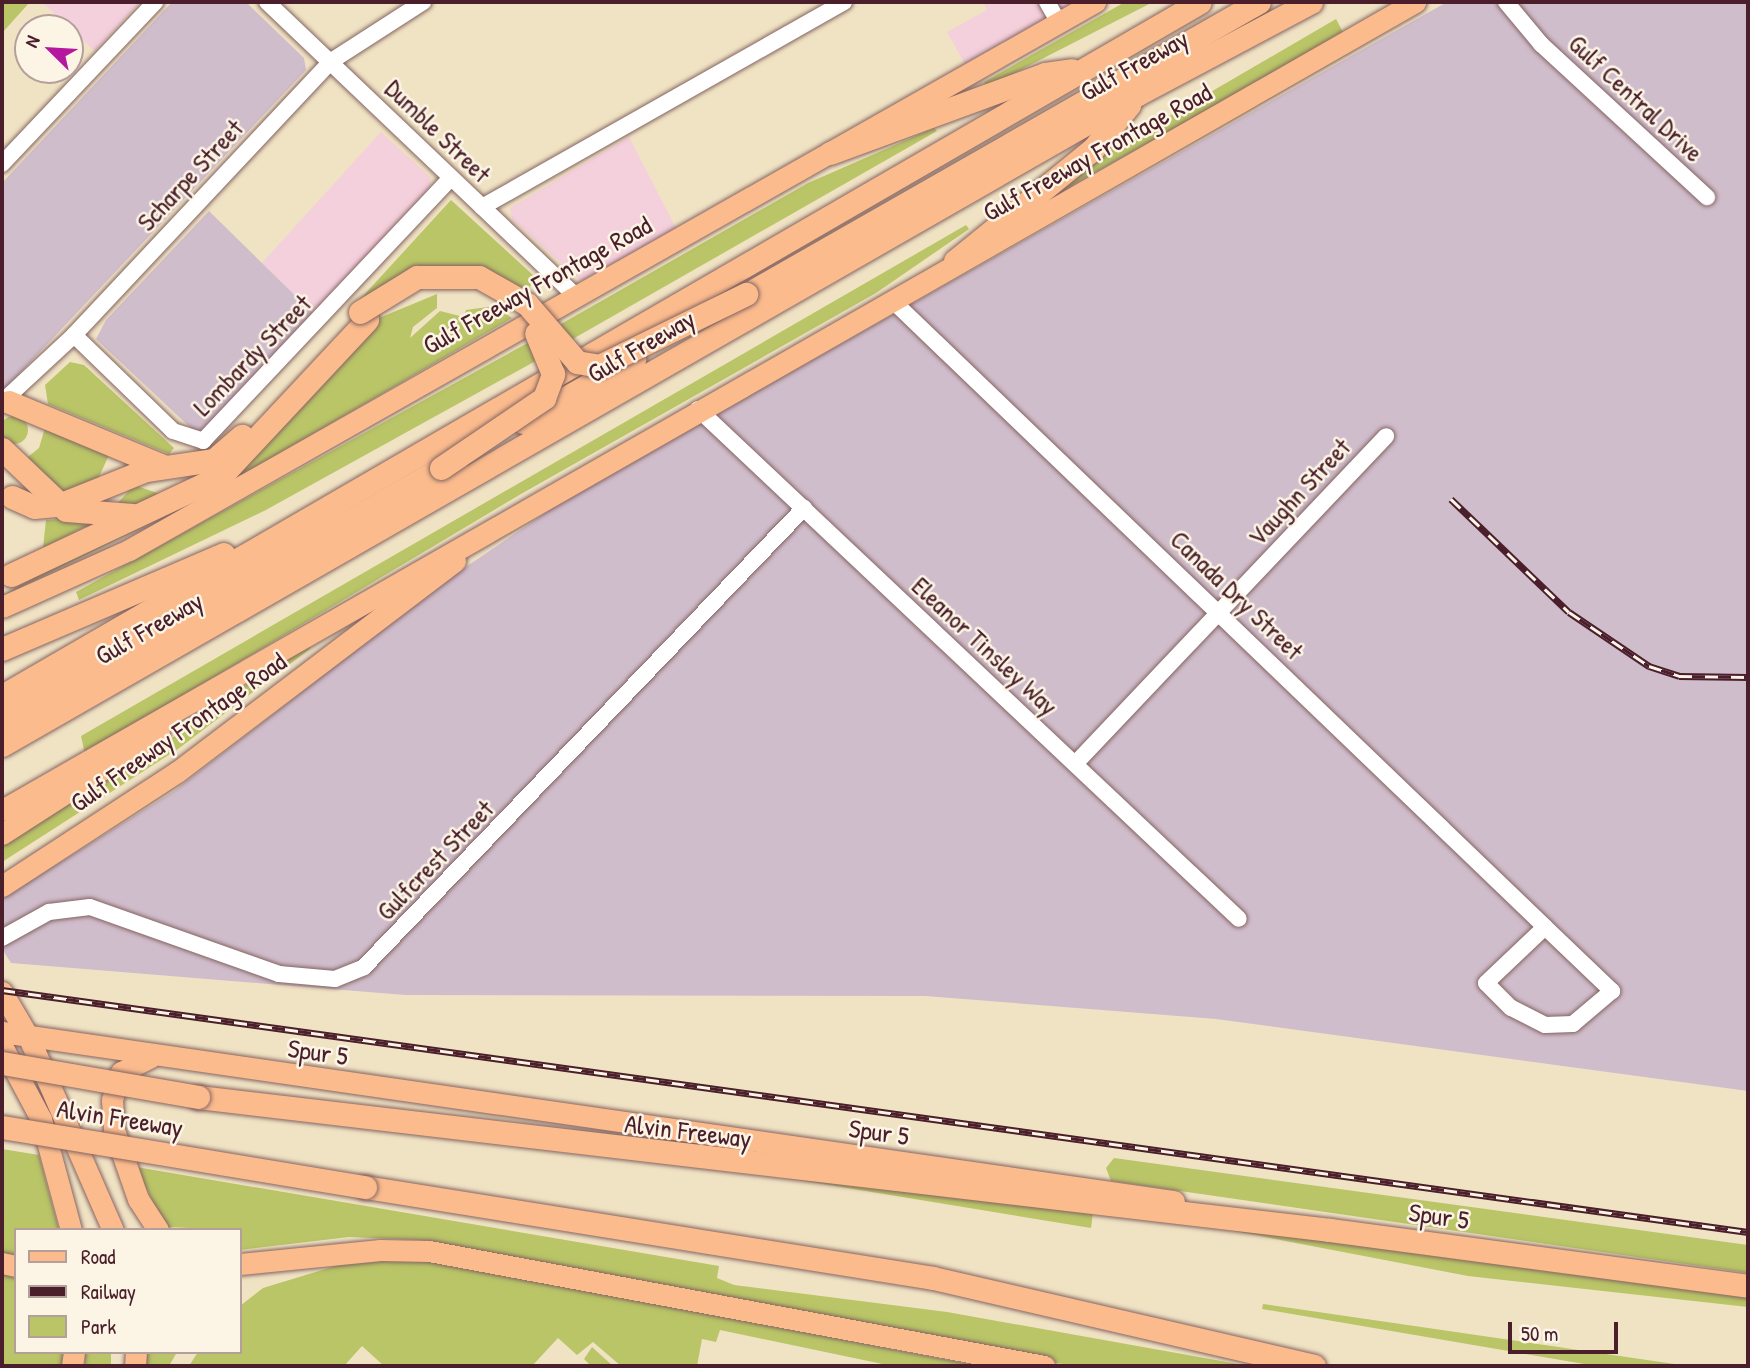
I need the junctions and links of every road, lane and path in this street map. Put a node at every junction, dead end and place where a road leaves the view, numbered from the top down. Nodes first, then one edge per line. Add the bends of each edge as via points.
1 (155, 2) edge
2 (267, 2) edge
3 (423, 2) edge
4 (844, 2) edge
5 (1047, 2) edge
6 (1095, 2) edge
7 (1200, 2) edge
8 (1259, 2) edge
9 (1311, 2) edge
10 (1415, 2) edge
11 (1427, 2) edge
12 (1506, 2) edge
13 (1389, 19) junction
14 (1058, 21) junction
15 (330, 62) junction
16 (1082, 69) junction
17 (1138, 94) junction
18 (830, 153) junction
19 (2, 164) edge
20 (452, 178) junction
21 (1707, 197) dead end
22 (482, 207) junction
23 (955, 261) junction
24 (746, 294) junction
25 (575, 295) junction
26 (893, 300) junction
27 (363, 316) junction
28 (74, 335) junction
29 (5, 402) edge
30 (698, 409) junction
31 (1386, 436) dead end
32 (2, 449) edge
33 (165, 467) junction
34 (441, 468) junction
35 (131, 475) junction
36 (12, 497) dead end
37 (59, 505) junction
38 (804, 509) junction
39 (143, 514) junction
40 (515, 516) junction
41 (101, 517) junction
42 (260, 543) junction
43 (76, 548) junction
44 (11, 575) dead end
45 (2, 607) edge
46 (1219, 612) junction
47 (2, 649) edge
48 (247, 668) junction
49 (7, 722) edge
50 (1075, 764) junction
51 (2, 810) edge
52 (2, 834) edge
53 (2, 886) edge
54 (1239, 919) dead end
55 (1545, 927) junction
56 (2, 937) edge
57 (2, 992) edge
58 (2, 1032) edge
59 (29, 1038) junction
60 (2, 1046) edge
61 (153, 1056) junction
62 (2, 1063) edge
63 (2, 1079) edge
64 (198, 1097) junction
65 (2, 1127) edge
66 (70, 1228) edge
67 (112, 1228) edge
68 (157, 1228) edge
69 (1330, 1230) junction
70 (242, 1264) edge
71 (1748, 1286) edge
72 (1044, 1366) edge
73 (1314, 1366) edge

1 - 19 street
2 - 15 street, Dumble Street
3 - 15 street, Scharpe Street
4 - 22 street
5 - 14 street
6 - 14 main road, Gulf Freeway Frontage Road
7 - 16 highway, Gulf Freeway
8 - 24 highway, Gulf Freeway
9 - 17 highway, Gulf Freeway
10 - 13 main road, Gulf Freeway Frontage Road
11 - 13 main road
12 - 21 street, Gulf Central Drive via 1541,44
13 - 23 main road, Gulf Freeway Frontage Road
14 - 18 main road, Gulf Freeway Frontage Road
15 - 20 street, Dumble Street
15 - 28 street, Scharpe Street
16 - 18 highway via 1045,74
16 - 42 highway, Gulf Freeway via 868,199
17 - 23 highway via 1093,149
17 - 49 highway, Gulf Freeway
18 - 25 main road, Gulf Freeway Frontage Road
20 - 22 street, Dumble Street
20 - 28 street, Lombardy Street via 203,441 173,431
22 - 25 street, Dumble Street
23 - 26 main road, Gulf Freeway Frontage Road
24 - 27 highway, bridge via 599,366 577,362 527,304 479,277 417,277
24 - 34 highway, Gulf Freeway, bridge
25 - 45 main road, Gulf Freeway Frontage Road via 129,550
26 - 30 main road, Gulf Freeway Frontage Road
26 - 46 street, Canada Dry Street
27 - 33 highway via 226,452 198,465
27 - 34 highway, bridge via 407,291 456,285 508,305 545,346 553,374 544,398
27 - 39 highway via 240,460
28 - 29 street, Scharpe Street
29 - 33 highway
30 - 38 street, Eleanor Tinsley Way
30 - 40 main road, Gulf Freeway Frontage Road
31 - 46 street, Vaughn Street
32 - 37 highway
33 - 35 highway
34 - 49 highway, Gulf Freeway
35 - 37 highway
35 - 41 highway
36 - 37 highway via 34,507
37 - 41 highway
38 - 50 street, Eleanor Tinsley Way
38 - 56 street, Gulfcrest Street via 364,967 335,979 279,974 90,907 49,912
39 - 41 highway
39 - 43 highway
40 - 48 main road, Gulf Freeway Frontage Road
40 - 53 main road, Gulf Freeway Frontage Road via 177,772
41 - 43 highway
42 - 47 highway via 203,560
42 - 49 highway, Gulf Freeway
43 - 44 highway
46 - 50 street, Vaughn Street
46 - 55 street, Canada Dry Street
48 - 51 main road, Gulf Freeway Frontage Road
48 - 52 main road via 132,753
50 - 54 street, Eleanor Tinsley Way
55 - 55 street, Canada Dry Street via 1486,984 1511,1008 1545,1025 1573,1024 1612,991
57 - 59 main road
58 - 59 main road, Spur 5
59 - 61 main road, Spur 5
59 - 67 main road
60 - 66 main road via 41,1119
61 - 68 main road via 121,1072 111,1100 114,1130 138,1199
61 - 69 main road, Spur 5 via 1312,1220
62 - 64 highway, bridge
63 - 64 highway, bridge
64 - 69 highway, Alvin Freeway / Spur 5 via 354,1120
65 - 73 highway, Alvin Freeway, bridge via 933,1278
69 - 71 highway, Spur 5 / Spur 5
70 - 72 main road via 380,1250 429,1251

